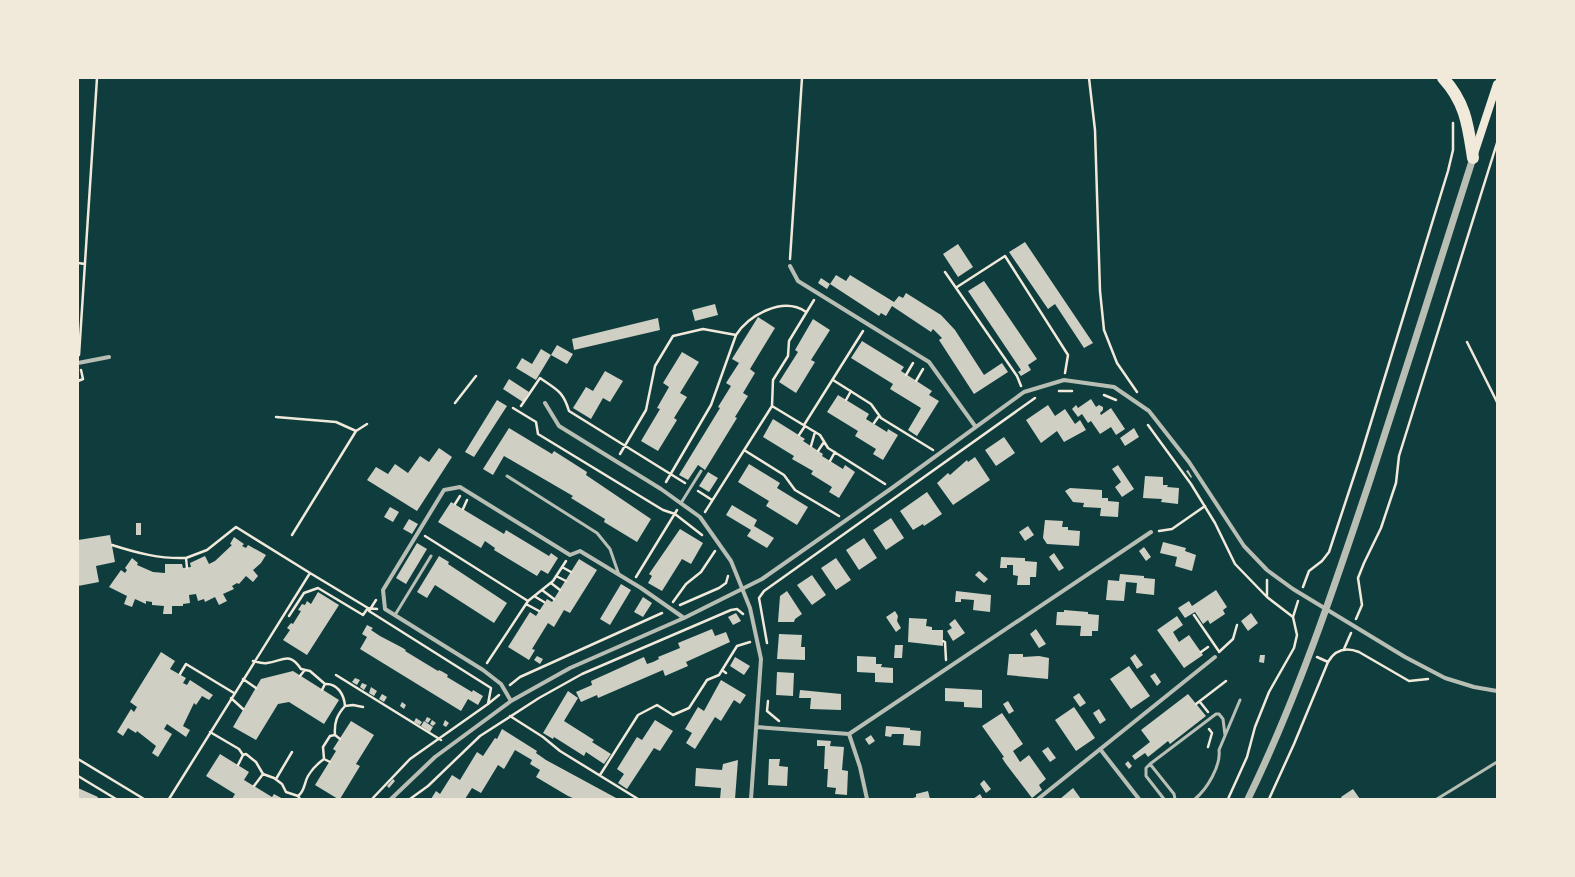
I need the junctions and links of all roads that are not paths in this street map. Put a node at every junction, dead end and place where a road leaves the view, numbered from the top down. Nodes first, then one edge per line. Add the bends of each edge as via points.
1 (1443, 78) edge
2 (1497, 84) edge
3 (1473, 158) junction
4 (790, 266) road end
5 (110, 357) dead end
6 (78, 363) edge
7 (545, 403) dead end
8 (975, 426) junction
9 (701, 471) dead end
10 (507, 476) dead end
11 (681, 503) junction
12 (1150, 532) road end
13 (431, 556) dead end
14 (619, 575) junction
15 (744, 589) junction
16 (1327, 610) junction
17 (395, 615) junction
18 (684, 618) junction
19 (1215, 657) road end
20 (1497, 691) edge
21 (1240, 700) dead end
22 (511, 701) junction
23 (756, 727) junction
24 (849, 734) junction
25 (1225, 735) junction
26 (1100, 749) junction
27 (1497, 762) edge
28 (1150, 764) junction
29 (391, 799) edge
30 (751, 799) edge
31 (867, 799) edge
32 (1038, 799) edge
33 (1139, 799) edge
34 (1164, 799) edge
35 (1175, 799) edge
36 (1195, 799) edge
37 (1248, 799) edge
38 (1437, 799) edge

1 - 3 highway via 1466,114
2 - 3 main road
3 - 16 street
4 - 8 street via 798,281 929,362
5 - 6 street
7 - 11 street via 559,426
8 - 15 street via 892,488
8 - 16 street via 1024,392 1064,380 1114,387 1149,411 1180,449 1244,546 1267,570
9 - 11 lane
10 - 14 lane via 597,533 610,549
11 - 15 street via 700,517 720,543
12 - 24 street
13 - 17 lane
14 - 17 street via 580,551 570,555 460,487 444,490 383,590 385,610
14 - 18 street
15 - 18 street
15 - 23 street via 759,639 761,658
16 - 20 street via 1445,678
16 - 37 street via 1308,661
17 - 22 street via 483,670 500,684
18 - 22 street via 570,668
19 - 26 street
21 - 25 lane
22 - 29 street via 435,757
23 - 24 street
23 - 30 street
24 - 31 street
25 - 28 lane via 1223,719 1216,714
25 - 36 lane via 1219,750 1220,759 1205,788
26 - 32 street
26 - 33 street
27 - 38 lane
28 - 34 lane via 1146,768 1146,776
28 - 35 lane via 1174,794

